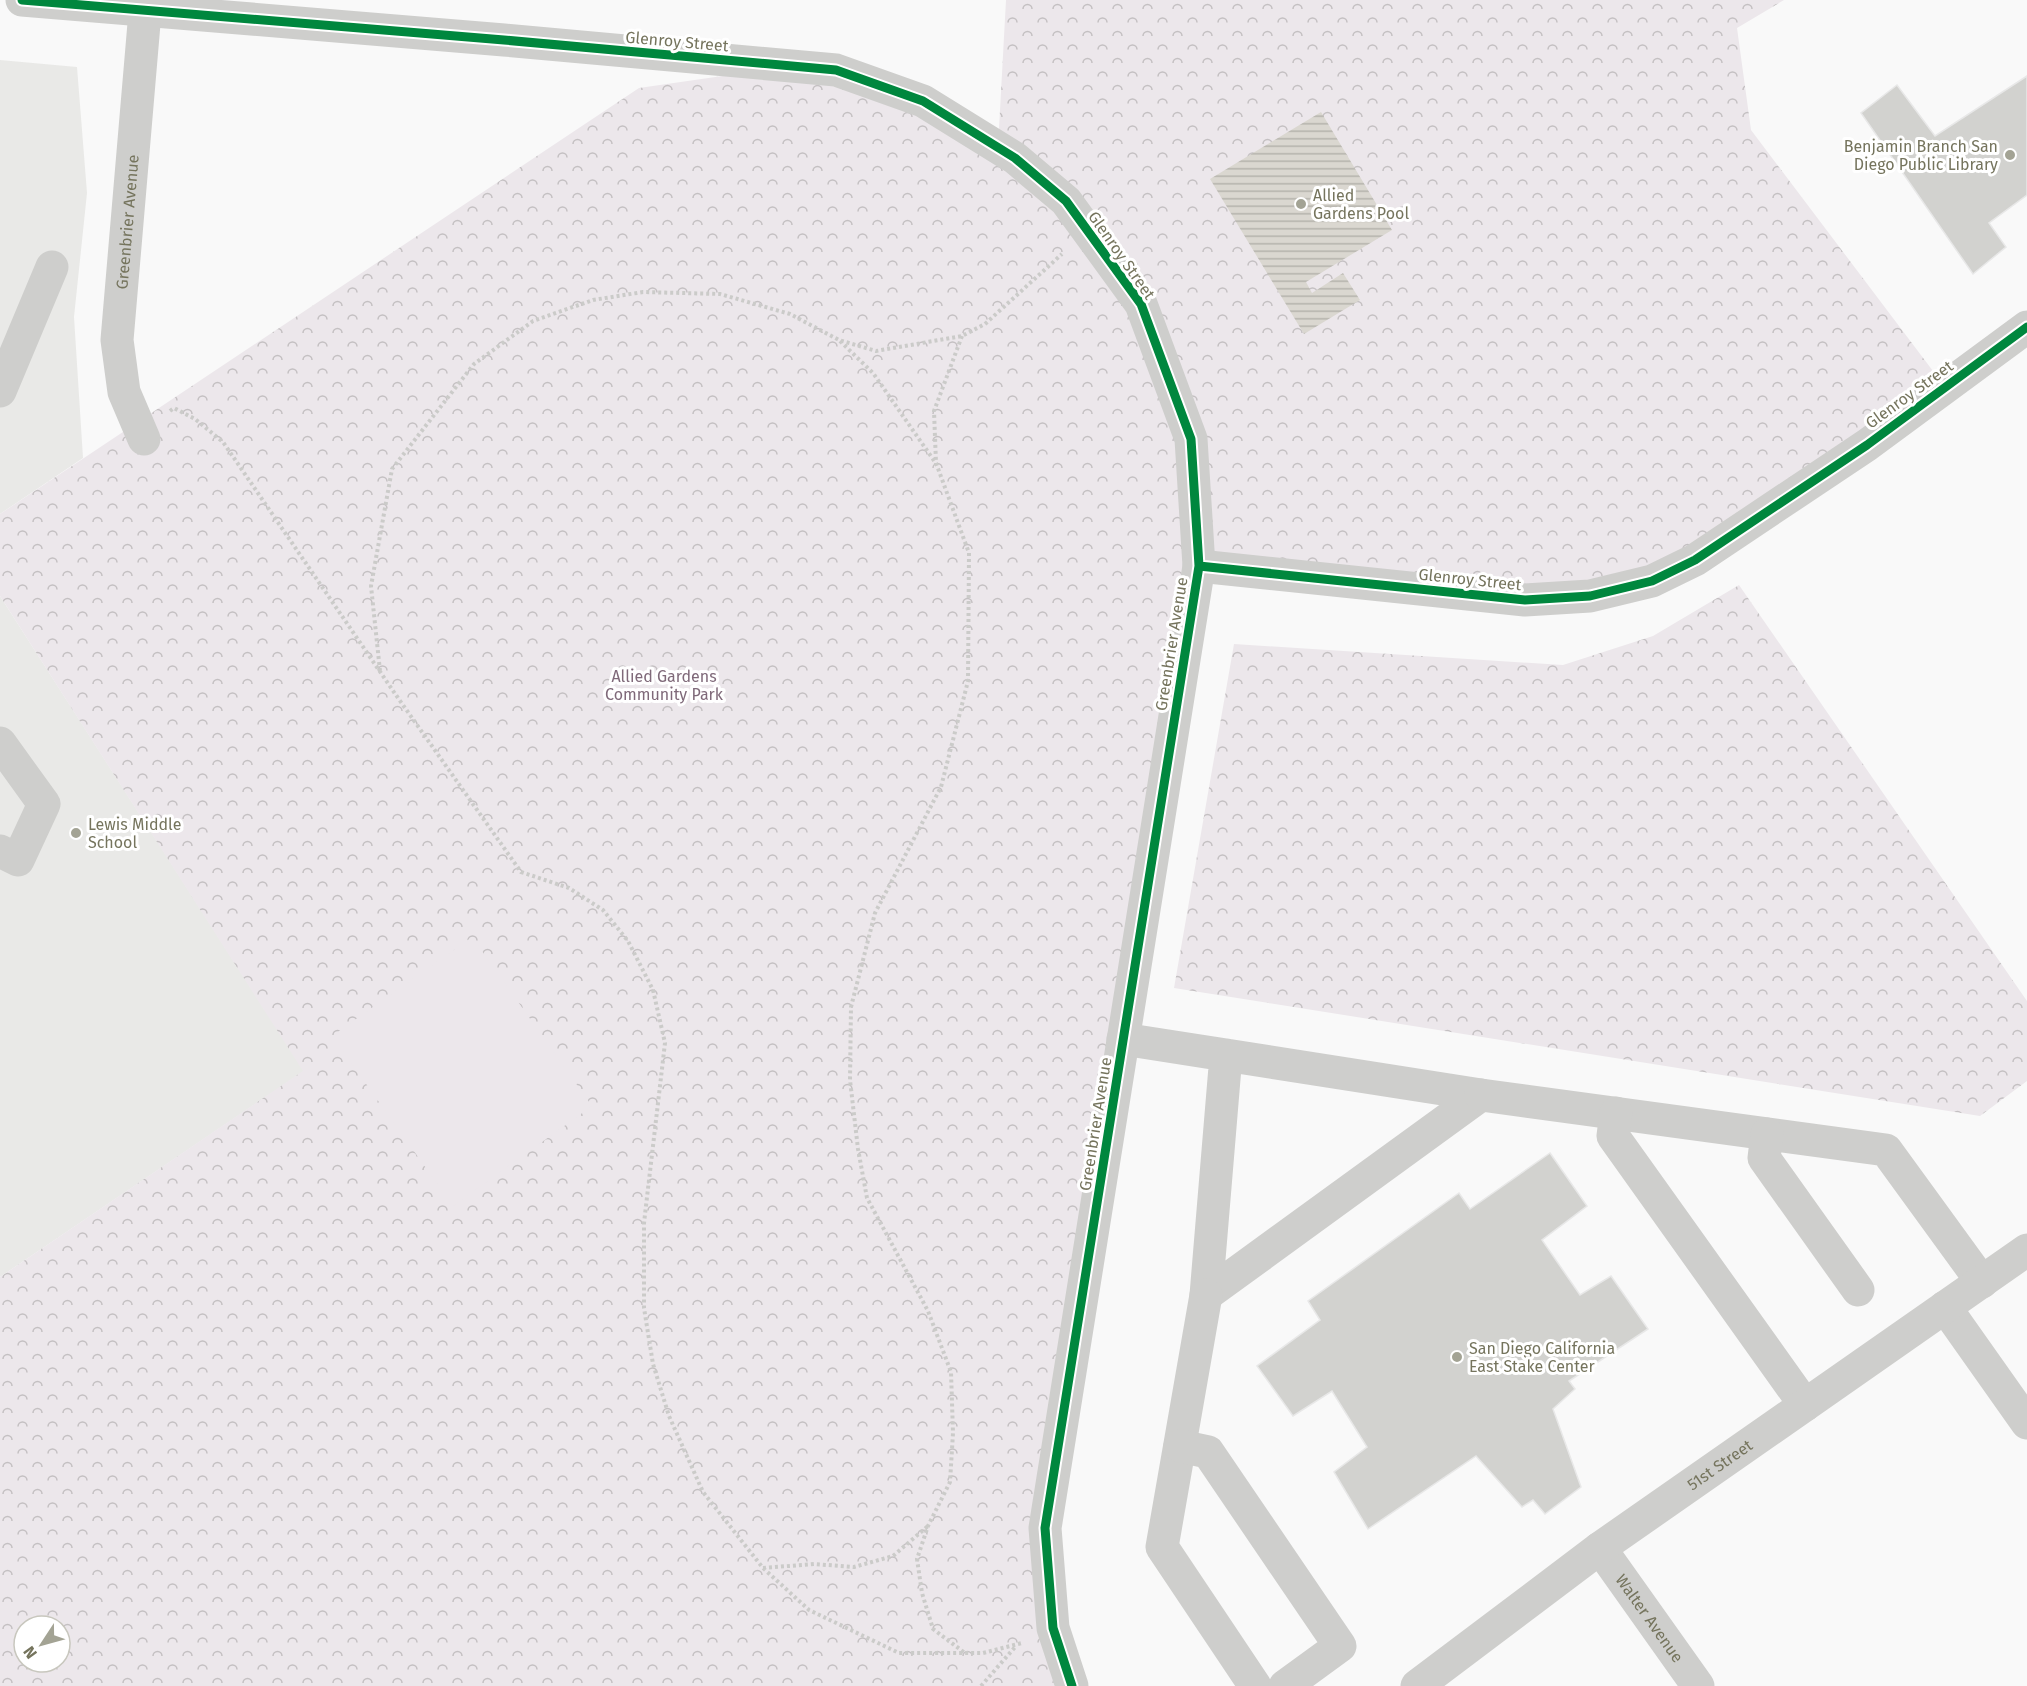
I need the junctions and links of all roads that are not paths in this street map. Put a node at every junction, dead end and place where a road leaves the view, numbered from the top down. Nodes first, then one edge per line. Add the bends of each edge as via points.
1 (22, 0) edge
2 (146, 5) edge
3 (52, 267) dead end
4 (2027, 327) edge
5 (0, 391) edge
6 (142, 435) road end
7 (1199, 566) junction
8 (0, 743) edge
9 (0, 851) edge
10 (1124, 1039) junction
11 (1226, 1055) junction
12 (1481, 1095) junction
13 (1616, 1113) junction
14 (1767, 1134) junction
15 (2027, 1250) edge
16 (1982, 1282) junction
17 (1858, 1290) dead end
18 (1206, 1295) junction
19 (1945, 1307) junction
20 (1805, 1405) junction
21 (2027, 1424) edge
22 (1180, 1446) junction
23 (1600, 1548) junction
24 (1302, 1681) edge
25 (1071, 1686) edge
26 (1255, 1686) edge
27 (1418, 1686) edge
28 (1698, 1686) edge

1 - 2 street, Glenroy Street
2 - 6 street, Greenbrier Avenue via 117,340 124,392
2 - 7 street, Glenroy Street via 836,70 923,101 1015,158 1066,201 1141,304 1191,439
3 - 5 street
4 - 7 street, Glenroy Street via 1867,445 1695,560 1652,581 1590,596 1525,600
7 - 10 street, Greenbrier Avenue
8 - 9 street via 44,804 18,860
10 - 11 street
10 - 25 street, Greenbrier Avenue via 1046,1528 1053,1628
11 - 12 street
11 - 18 street
12 - 13 street
12 - 18 street
13 - 14 street
13 - 20 street via 1613,1136
14 - 16 street via 1886,1150
14 - 17 street via 1764,1158
15 - 16 street, 51st Street
16 - 19 street, 51st Street
18 - 22 street
19 - 20 street, 51st Street
19 - 21 street
20 - 23 street, 51st Street
22 - 24 street via 1208,1452 1340,1646
22 - 26 street via 1162,1547
23 - 27 street, 51st Street
23 - 28 street, Walter Avenue

